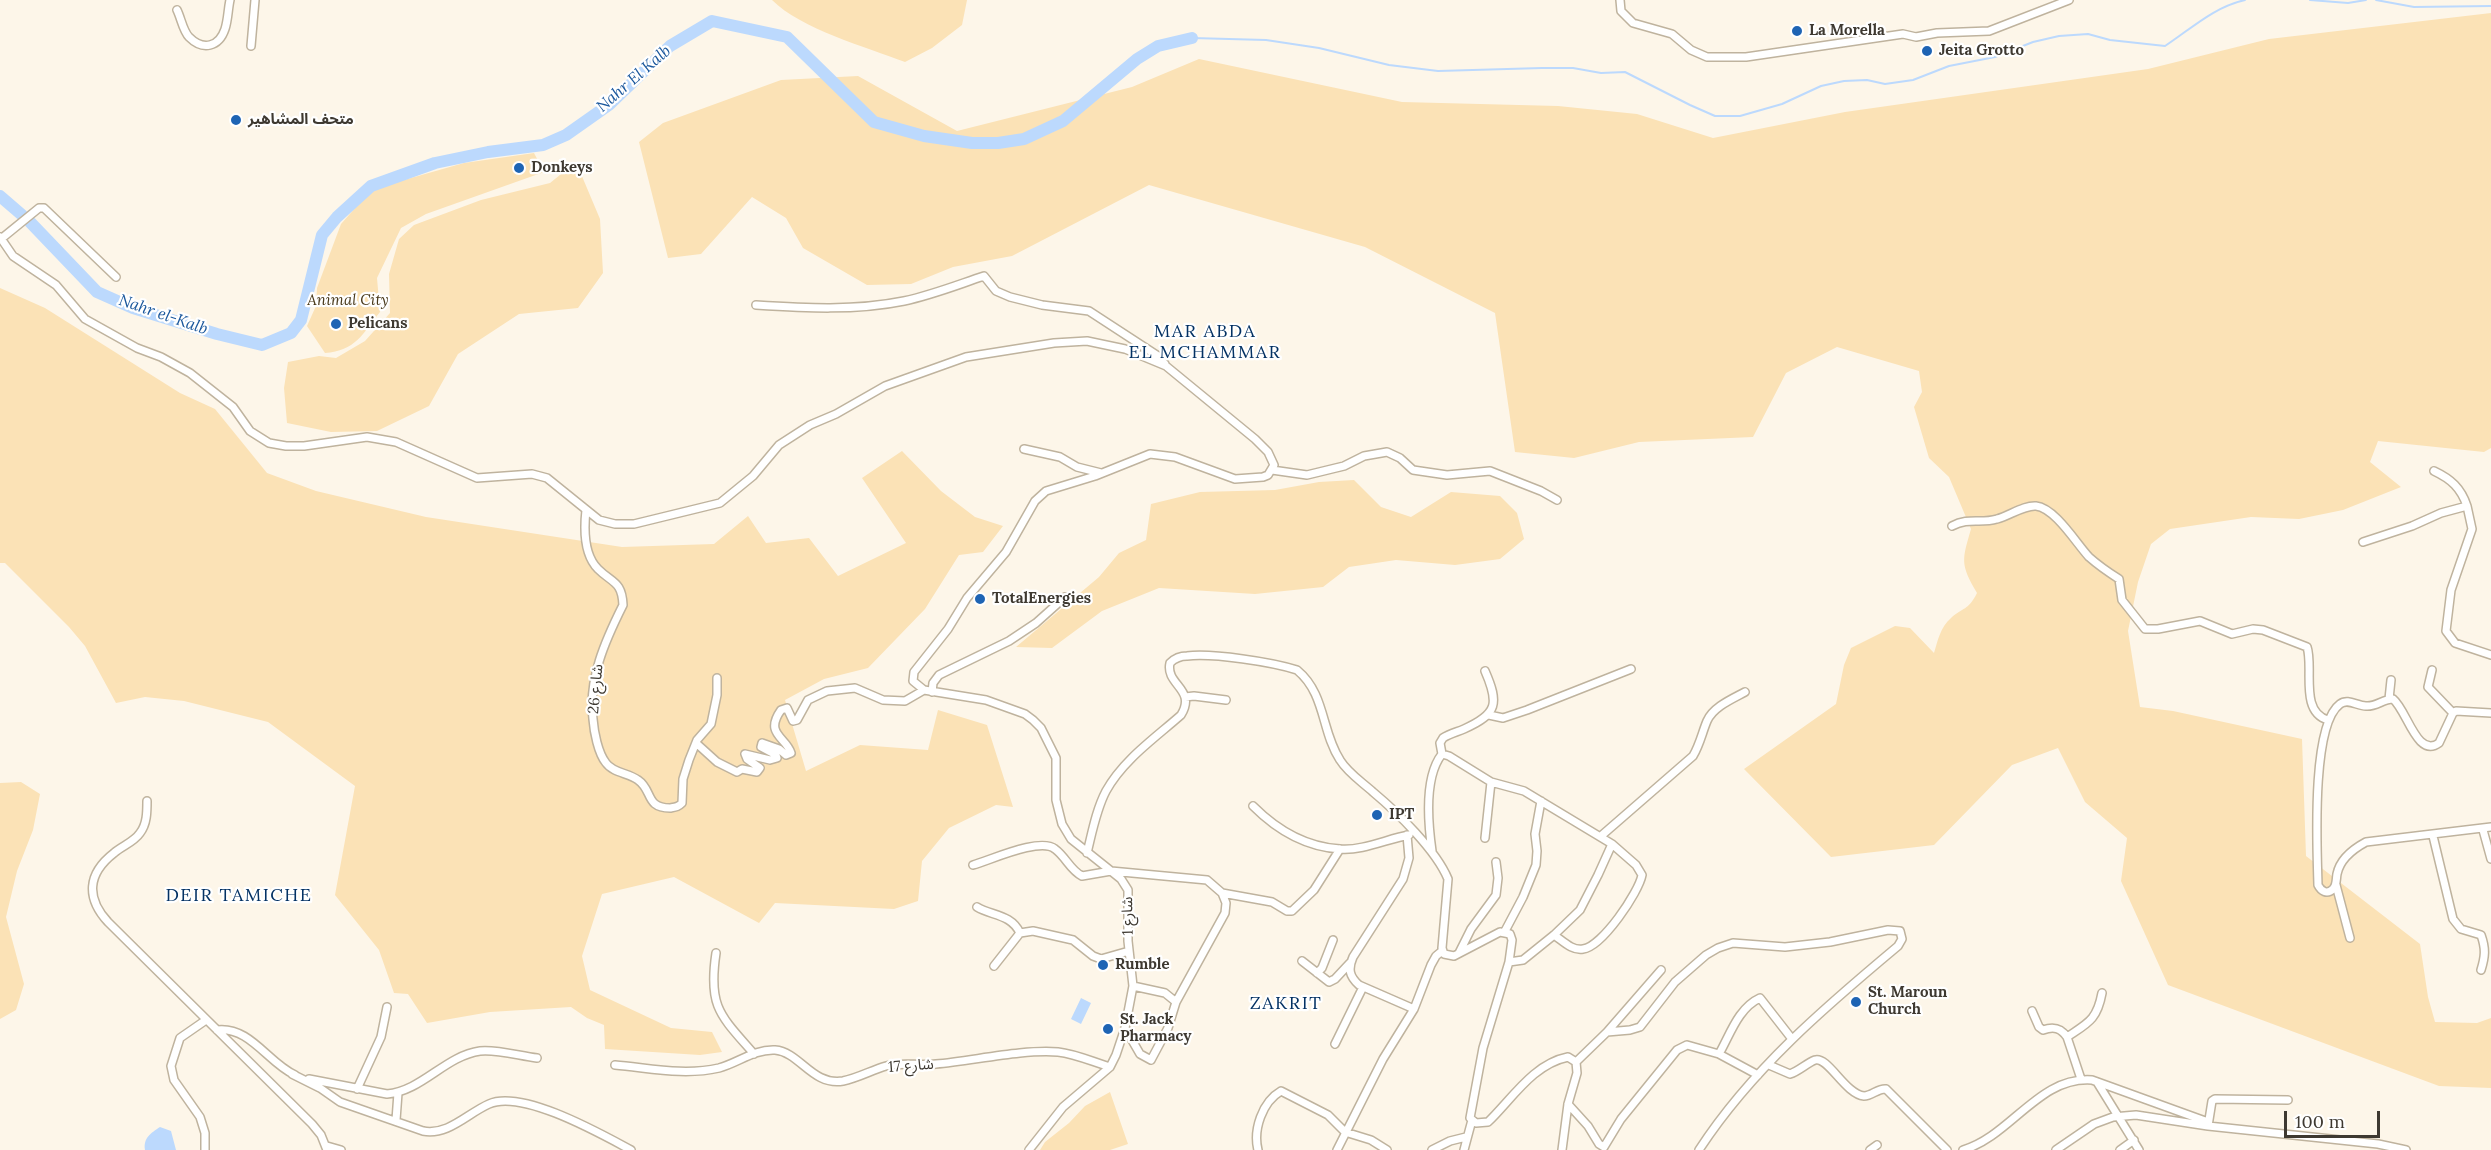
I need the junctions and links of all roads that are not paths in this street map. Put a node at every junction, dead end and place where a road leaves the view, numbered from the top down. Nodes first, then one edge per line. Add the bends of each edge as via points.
1 (230, 0) edge
2 (255, 0) edge
3 (1620, 0) edge
4 (2069, 0) edge
5 (177, 10) dead end
6 (251, 46) dead end
7 (1, 238) edge
8 (116, 277) dead end
9 (756, 305) dead end
10 (1166, 366) junction
11 (1024, 449) dead end
12 (1272, 470) junction
13 (2434, 471) dead end
14 (1101, 473) junction
15 (1557, 500) dead end
16 (2467, 506) junction
17 (586, 510) junction
18 (1952, 526) dead end
19 (2363, 542) dead end
20 (1065, 597) dead end
21 (2491, 655) edge
22 (1632, 669) dead end
23 (2432, 670) dead end
24 (1485, 671) dead end
25 (717, 678) dead end
26 (2391, 680) dead end
27 (928, 691) junction
28 (1745, 692) dead end
29 (1185, 697) junction
30 (2389, 699) junction
31 (1226, 700) dead end
32 (2452, 713) junction
33 (2491, 713) edge
34 (1489, 716) junction
35 (2328, 720) junction
36 (696, 743) junction
37 (1442, 754) junction
38 (1491, 782) junction
39 (147, 801) dead end
40 (1541, 801) junction
41 (1253, 807) dead end
42 (2491, 828) edge
43 (2483, 830) junction
44 (1411, 834) junction
45 (1601, 836) junction
46 (2433, 836) junction
47 (1485, 838) dead end
48 (1612, 844) junction
49 (1340, 849) junction
50 (1432, 852) junction
51 (1087, 853) junction
52 (2491, 859) edge
53 (1496, 862) dead end
54 (973, 865) dead end
55 (1111, 872) junction
56 (2336, 885) junction
57 (1222, 893) junction
58 (977, 907) dead end
59 (1505, 931) junction
60 (1020, 933) junction
61 (1554, 935) junction
62 (2350, 938) dead end
63 (1334, 940) dead end
64 (1129, 951) junction
65 (1442, 951) junction
66 (716, 953) dead end
67 (1459, 953) junction
68 (1302, 960) dead end
69 (1509, 962) junction
70 (1350, 963) junction
71 (994, 966) dead end
72 (1661, 970) dead end
73 (2481, 970) dead end
74 (1317, 973) junction
75 (1133, 986) junction
76 (1363, 987) junction
77 (2102, 993) dead end
78 (1176, 1002) junction
79 (387, 1006) dead end
80 (1414, 1009) junction
81 (2032, 1011) dead end
82 (206, 1020) junction
83 (1125, 1028) junction
84 (217, 1030) junction
85 (1606, 1032) junction
86 (2067, 1037) junction
87 (1792, 1039) junction
88 (1335, 1044) dead end
89 (754, 1054) junction
90 (1719, 1054) junction
91 (537, 1058) dead end
92 (1576, 1062) junction
93 (615, 1065) dead end
94 (1769, 1065) junction
95 (1110, 1067) junction
96 (292, 1074) junction
97 (1758, 1075) junction
98 (2081, 1079) junction
99 (2097, 1082) junction
100 (357, 1089) junction
101 (398, 1093) junction
102 (2288, 1100) dead end
103 (1568, 1104) junction
104 (2117, 1116) junction
105 (396, 1120) junction
106 (1472, 1120) junction
107 (2208, 1124) junction
108 (1345, 1132) junction
109 (1466, 1137) junction
110 (2134, 1140) junction
111 (2378, 1144) junction
112 (1877, 1145) dead end
113 (327, 1148) edge
114 (206, 1150) edge
115 (341, 1150) edge
116 (631, 1150) edge
117 (1029, 1150) edge
118 (1258, 1150) edge
119 (1337, 1150) edge
120 (1387, 1150) edge
121 (1432, 1150) edge
122 (1464, 1150) edge
123 (1562, 1150) edge
124 (1699, 1150) edge
125 (1870, 1150) edge
126 (1947, 1150) edge
127 (1963, 1150) edge
128 (2056, 1150) edge
129 (2121, 1150) edge
130 (2139, 1150) edge
131 (2388, 1150) edge
132 (2406, 1150) edge

1 - 5 street via 225,29 212,46 203,46 188,36
2 - 6 street
3 - 4 street via 1621,11 1633,23 1672,34 1700,55 1746,57 1903,34 1916,37 1983,32
7 - 8 street via 44,208
7 - 17 street via 13,256 56,285 85,319 190,372 232,407 250,431 269,442 304,446 367,437 396,442 477,478 532,474 547,478
9 - 10 street via 873,306 944,291 984,276 996,291 1010,297 1089,311 1158,356
10 - 12 street via 1268,452 1274,461
10 - 17 street via 1125,349 1087,341 966,357 885,386 810,425 779,445 753,476 720,503 622,525 599,519
11 - 14 street via 1060,457 1077,467
12 - 14 street via 1257,479 1235,479 1175,457 1150,453
12 - 15 street via 1307,476 1388,452 1413,470 1447,475 1490,471
13 - 16 street via 2456,485
14 - 27 street via 1046,491 1035,501 988,576 915,669 913,681
16 - 19 street
16 - 21 street via 2472,529 2452,584 2446,631 2455,643
17 - 36 street, شارع 26 via 586,538 592,560 616,583 623,606 600,652 598,665 593,718 604,761 641,782 657,806 677,807 683,801 683,779
18 - 35 street via 1974,519 1996,520 2034,506 2043,508 2056,517 2090,557 2119,579 2122,600 2145,629 2200,621 2232,634 2263,630 2307,647 2309,698 2322,718
20 - 27 street via 1016,637 939,675
22 - 34 street via 1503,718
23 - 32 street via 2428,687
24 - 34 street via 1494,696
25 - 36 street, شارع 26 via 711,724
26 - 30 street
27 - 36 street via 905,701 883,700 855,688 827,691 808,700 795,721 788,709 783,709 775,731 791,753 786,755 762,743 761,747 777,758 745,754 760,768 757,772 726,768
27 - 51 street, شارع 1 via 1005,706 1024,714 1041,728 1056,758 1060,820 1071,839
28 - 45 street via 1711,715 1693,756
29 - 31 street
29 - 44 street via 1169,668 1180,657 1228,659 1297,670 1317,696 1342,763
29 - 51 street via 1181,715 1129,761 1110,784
30 - 32 street via 2400,706 2417,739 2431,747 2439,743
30 - 35 street via 2366,706 2342,702
32 - 33 street via 2460,709
34 - 37 street via 1443,738
35 - 56 street via 2317,792 2318,885 2326,892
37 - 38 street
37 - 50 street via 1428,805
38 - 40 street via 1524,791
38 - 47 street
39 - 82 street via 141,833 115,852 97,872 93,900 108,922
40 - 45 street
40 - 59 street via 1534,834 1536,865
41 - 49 street via 1289,836
42 - 43 street
43 - 46 street
43 - 52 street
44 - 49 street
44 - 50 street
44 - 70 street via 1403,879
45 - 48 street
46 - 56 street via 2361,845 2352,850 2338,869
46 - 73 street via 2453,919 2461,929 2481,935 2486,951
48 - 61 street via 1580,910
48 - 61 street via 1642,874 1624,910 1602,938 1588,948 1575,949
49 - 57 street via 1314,890 1292,911 1272,902
50 - 65 street via 1448,879
51 - 55 street, شارع 1
53 - 67 street via 1496,895
54 - 55 street via 1040,845 1055,849 1082,876
55 - 57 street via 1207,880
55 - 64 street, شارع 1 via 1128,890
56 - 62 street
57 - 78 street via 1225,913
58 - 60 street via 1001,915
59 - 67 street
59 - 69 street via 1512,940
60 - 64 street via 1033,931 1073,940 1101,959
60 - 71 street
61 - 69 street via 1523,960
63 - 74 street
64 - 75 street, شارع 1
65 - 67 street via 1448,956
65 - 80 street via 1431,965
66 - 89 street via 716,1007
68 - 74 street
69 - 106 street via 1483,1047 1469,1114
70 - 74 street via 1329,982
70 - 76 street via 1352,979
72 - 85 street
75 - 78 street via 1165,993
75 - 83 street, شارع 1
76 - 80 street
76 - 88 street
77 - 86 street via 2098,1012
78 - 83 street via 1168,1028 1151,1059 1140,1054
79 - 100 street via 381,1037
80 - 108 street
81 - 86 street via 2043,1030 2062,1030
82 - 84 street
82 - 114 street via 180,1038 171,1066 174,1080 200,1117
83 - 95 street, شارع 1
84 - 96 street via 240,1033
84 - 113 street via 284,1094 321,1135
85 - 87 street via 1640,1027 1675,982 1718,948 1733,944 1785,946 1888,930 1900,932 1898,946
85 - 92 street
86 - 98 street
87 - 90 street via 1760,998 1737,1019
87 - 94 street
89 - 93 street, شارع 17 via 701,1071
89 - 95 street, شارع 17 via 777,1050 817,1077 830,1081 843,1081 888,1065 934,1065 1047,1052
90 - 97 street
90 - 103 street via 1687,1045 1677,1050 1621,1119 1604,1148
91 - 101 street via 481,1051 453,1060
92 - 103 street via 1577,1073
92 - 106 street via 1568,1057 1541,1069 1488,1122
94 - 97 street
94 - 126 street via 1790,1074 1821,1060 1857,1093 1866,1096 1886,1089
95 - 117 street via 1063,1107
96 - 100 street
96 - 105 street via 340,1102
97 - 124 street via 1723,1114
98 - 99 street
98 - 127 street via 2045,1094 1991,1138
99 - 104 street
99 - 107 street
100 - 101 street
101 - 105 street
102 - 107 street via 2215,1099
103 - 123 street
104 - 107 street
104 - 110 street
104 - 128 street via 2094,1124
105 - 116 street via 430,1133 452,1126 489,1104 513,1101 574,1121
106 - 109 street
107 - 111 street
108 - 118 street via 1328,1115 1281,1091 1274,1095 1259,1119
108 - 119 street
108 - 120 street
109 - 121 street
109 - 122 street
110 - 129 street
110 - 130 street
111 - 131 street
111 - 132 street
112 - 125 street
113 - 115 street

